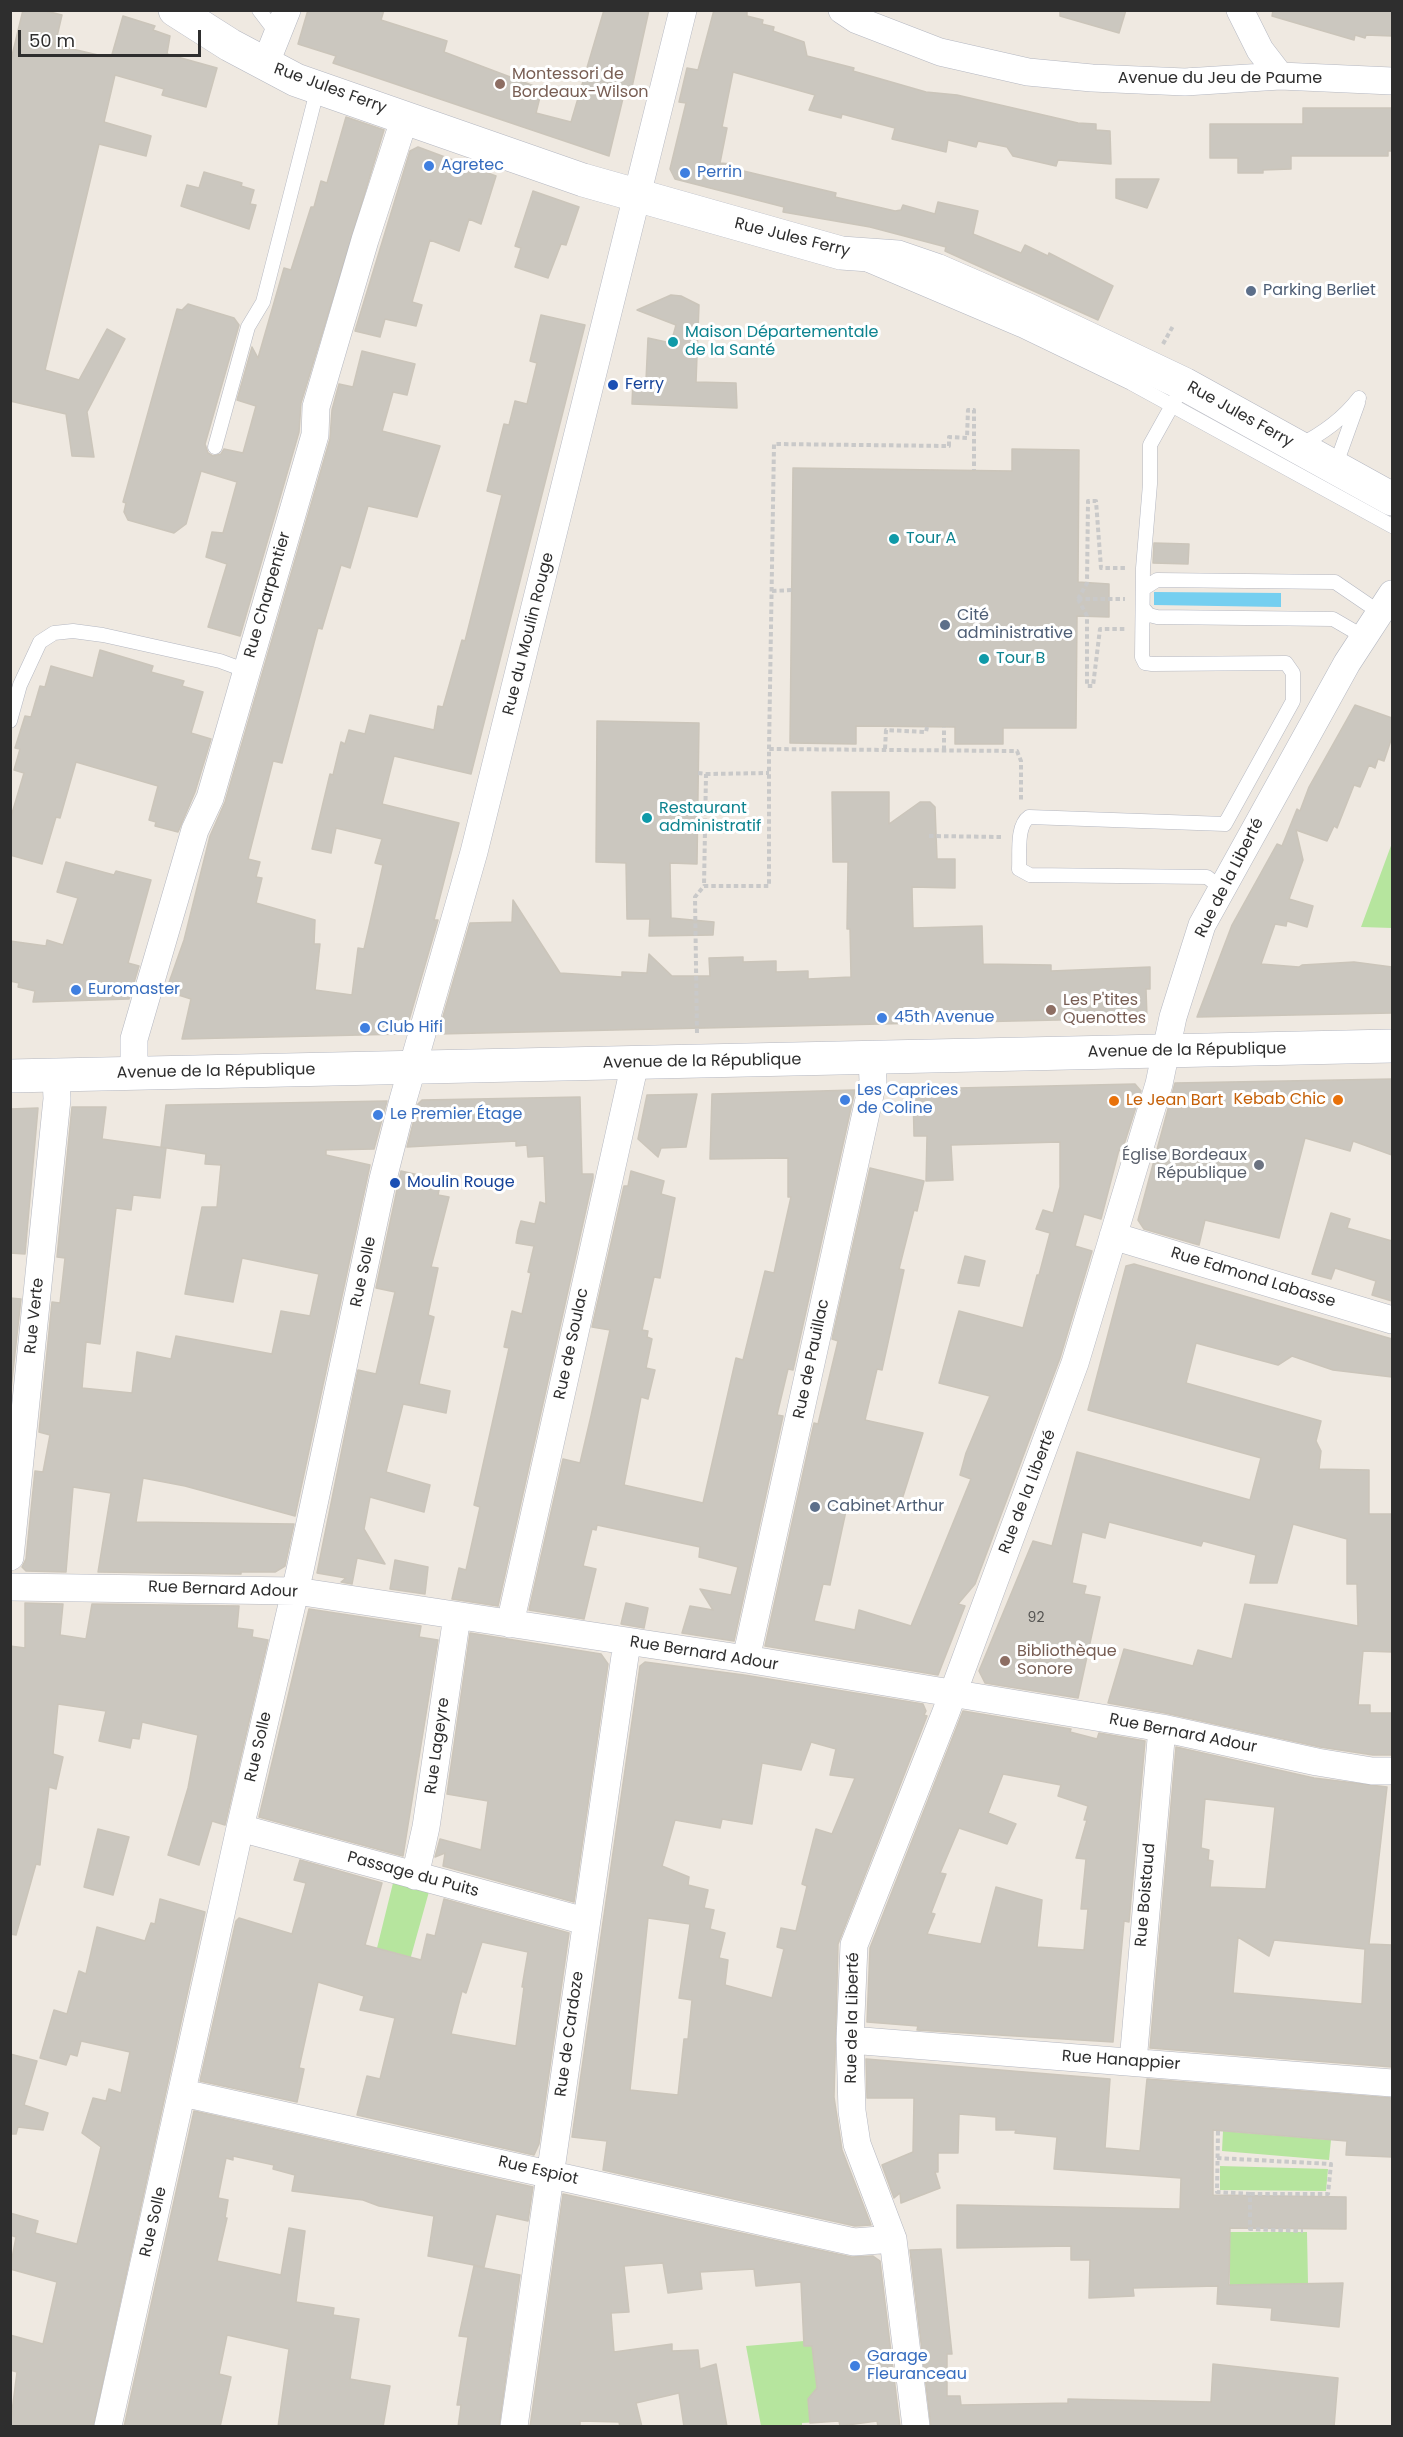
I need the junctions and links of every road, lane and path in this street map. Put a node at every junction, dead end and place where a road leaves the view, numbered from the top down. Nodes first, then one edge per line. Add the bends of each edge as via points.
1 (175, 10) edge
2 (259, 10) edge
3 (287, 10) edge
4 (683, 10) edge
5 (842, 10) edge
6 (1240, 10) edge
7 (272, 51) junction
8 (1280, 76) junction
9 (1392, 81) edge
10 (318, 87) junction
11 (405, 117) junction
12 (637, 197) junction
13 (1178, 394) junction
14 (1297, 446) junction
15 (215, 447) dead end
16 (1335, 467) junction
17 (974, 470) dead end
18 (1392, 499) edge
19 (1392, 526) edge
20 (1086, 583) dead end
21 (1143, 589) junction
22 (792, 590) dead end
23 (771, 591) junction
24 (1078, 599) junction
25 (1109, 599) dead end
26 (1386, 603) edge
27 (1143, 608) junction
28 (1087, 616) dead end
29 (1364, 637) junction
30 (247, 670) junction
31 (10, 722) edge
32 (927, 727) dead end
33 (944, 727) dead end
34 (769, 748) junction
35 (885, 749) junction
36 (944, 750) junction
37 (698, 773) dead end
38 (769, 773) junction
39 (706, 774) junction
40 (1021, 832) junction
41 (929, 836) dead end
42 (704, 886) junction
43 (1221, 888) junction
44 (697, 1038) dead end
45 (1392, 1046) edge
46 (1166, 1052) junction
47 (872, 1058) junction
48 (635, 1063) junction
49 (412, 1068) junction
50 (134, 1074) junction
51 (56, 1075) junction
52 (10, 1076) edge
53 (1113, 1236) junction
54 (1392, 1320) edge
55 (18, 1398) edge
56 (10, 1557) edge
57 (10, 1587) edge
58 (296, 1591) junction
59 (457, 1616) junction
60 (510, 1624) junction
61 (627, 1642) junction
62 (746, 1659) junction
63 (951, 1694) junction
64 (1161, 1728) junction
65 (1392, 1771) edge
66 (240, 1828) junction
67 (415, 1876) junction
68 (585, 1921) junction
69 (850, 2040) junction
70 (1133, 2062) junction
71 (1392, 2083) edge
72 (183, 2093) junction
73 (1218, 2131) dead end
74 (1217, 2158) junction
75 (552, 2175) junction
76 (1250, 2193) junction
77 (1303, 2231) dead end
78 (893, 2239) junction
79 (108, 2427) edge
80 (514, 2427) edge
81 (916, 2427) edge

1 - 7 main road, Rue Jules Ferry
2 - 7 lane
3 - 7 street
4 - 12 street, Rue du Moulin Rouge
5 - 8 street, Avenue du Jeu de Paume via 857,20 940,52 1028,72 1185,82
6 - 8 street via 1260,50
7 - 10 main road, Rue Jules Ferry
8 - 9 street, Avenue du Jeu de Paume
10 - 11 main road, Rue Jules Ferry
10 - 15 lane via 263,302 248,327
11 - 12 main road, Rue Jules Ferry
11 - 30 street, Rue Charpentier via 316,407 315,435
12 - 13 main road, Rue Jules Ferry via 841,253 898,257 936,270 1028,310
12 - 49 street, Rue du Moulin Rouge via 474,852
13 - 14 main road, Rue Jules Ferry
13 - 19 lane
13 - 21 lane via 1150,445
14 - 16 main road, Rue Jules Ferry
14 - 16 lane via 1316,437 1359,398 1356,416
16 - 18 main road, Rue Jules Ferry
17 - 23 path via 974,410 968,410 967,438 949,437 949,446 774,444
20 - 24 path
21 - 26 lane via 1157,580 1335,582
21 - 27 lane
22 - 23 path
23 - 34 path
24 - 25 path
24 - 28 path
26 - 29 street, Rue de la Liberté
27 - 29 lane via 1157,617 1333,619
27 - 40 lane via 1145,663 1286,663 1293,673 1293,701 1225,824 1029,817
29 - 43 street, Rue de la Liberté
30 - 31 lane via 103,635 54,633 40,642 20,685
30 - 50 street, Rue Charpentier via 134,1039
32 - 35 path via 927,732 886,730
33 - 36 path
34 - 35 path
34 - 38 path
35 - 36 path
36 - 40 path via 1017,751 1021,761
37 - 39 path
38 - 39 path
38 - 42 path via 769,886
39 - 42 path
40 - 41 path
40 - 43 lane via 1019,869 1023,873 1207,877
42 - 44 path via 695,897
43 - 46 street, Rue de la Liberté via 1188,965
45 - 46 main road, Avenue de la République
46 - 47 main road, Avenue de la République
46 - 53 street, Rue de la Liberté
47 - 48 main road, Avenue de la République
47 - 62 street, Rue de Pauillac via 873,1081
48 - 49 main road, Avenue de la République
48 - 60 street, Rue de Soulac
49 - 50 main road, Avenue de la République
49 - 58 street, Rue Solle via 383,1179
50 - 51 main road, Avenue de la République
51 - 52 main road, Avenue de la République
51 - 55 street, Rue Verte via 57,1099
53 - 54 street, Rue Edmond Labasse
53 - 63 street, Rue de la Liberté via 1050,1435
55 - 56 street, Rue Verte
57 - 58 street, Rue Bernard Adour
58 - 59 street, Rue Bernard Adour
58 - 66 street, Rue Solle
59 - 60 street, Rue Bernard Adour
59 - 67 street, Rue Lageyre via 426,1827
60 - 61 street, Rue Bernard Adour
61 - 62 street, Rue Bernard Adour
61 - 68 street, Rue de Cardoze
62 - 63 street, Rue Bernard Adour
63 - 64 street, Rue Bernard Adour
63 - 69 street, Rue de la Liberté via 854,1945
64 - 65 street, Rue Bernard Adour via 1317,1762
64 - 70 street, Rue Boistaud
66 - 67 street, Passage du Puits
66 - 72 street, Rue Solle
67 - 68 street, Passage du Puits
68 - 75 street, Rue de Cardoze
69 - 70 street, Rue Hanappier
69 - 78 street, Rue de la Liberté via 857,2144
70 - 71 street, Rue Hanappier
72 - 75 street, Rue Espiot
72 - 79 street, Rue Solle
73 - 74 path
74 - 76 path via 1217,2192
74 - 76 path via 1331,2164 1328,2194
75 - 78 street, Rue Espiot via 854,2242
75 - 80 street, Rue de Cardoze
76 - 77 path via 1250,2229
78 - 81 street, Rue de la Liberté

